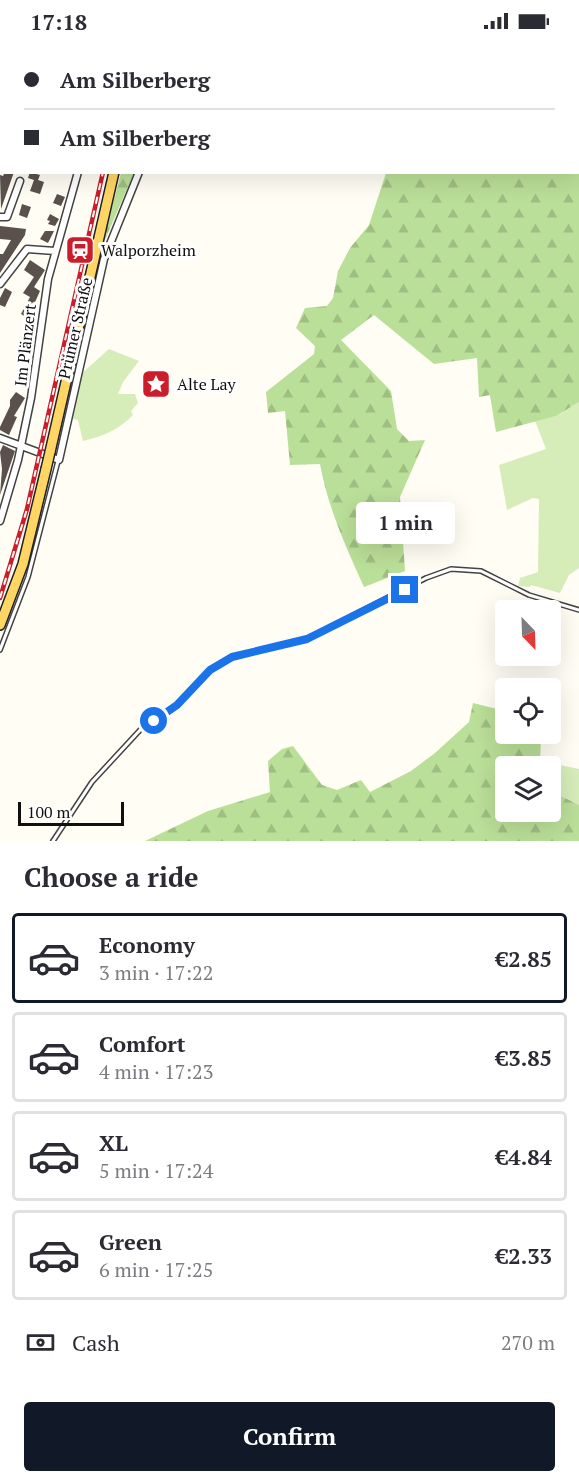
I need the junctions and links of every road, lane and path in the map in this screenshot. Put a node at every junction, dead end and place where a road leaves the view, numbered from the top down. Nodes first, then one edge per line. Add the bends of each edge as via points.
1 (77, 174) edge
2 (138, 174) edge
3 (113, 177) edge
4 (20, 181) dead end
5 (0, 217) edge
6 (55, 251) junction
7 (0, 284) edge
8 (0, 438) edge
9 (20, 447) junction
10 (59, 460) junction
11 (0, 521) edge
12 (579, 610) edge
13 (0, 625) edge
14 (0, 650) edge
15 (53, 841) edge

1 - 6 street, Im Plänzert
2 - 10 street, Prümer Straße via 104,259
3 - 13 main road, bridge via 23,564
4 - 5 street via 7,217
6 - 7 street via 27,249
6 - 9 street, Im Plänzert
8 - 9 street
9 - 10 street
9 - 11 street, Im Plänzert
10 - 14 lane via 28,577
12 - 15 lane via 529,595 481,571 463,568 445,571 307,639 232,657 210,670 177,705 141,729 92,782

